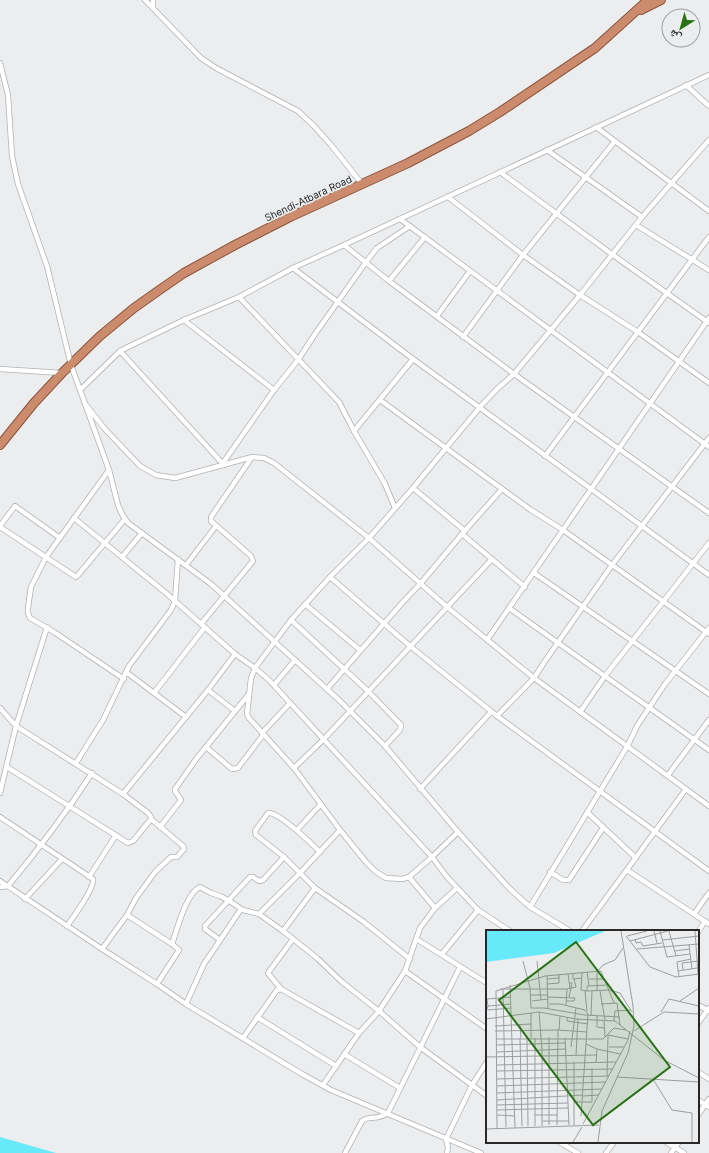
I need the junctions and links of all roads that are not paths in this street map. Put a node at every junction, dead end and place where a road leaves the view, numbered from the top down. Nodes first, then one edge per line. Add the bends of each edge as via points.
1 (145, 0) edge
2 (154, 0) edge
3 (648, 0) edge
4 (661, 0) edge
5 (153, 8) junction
6 (631, 15) junction
7 (0, 64) edge
8 (709, 74) edge
9 (686, 85) junction
10 (709, 106) edge
11 (596, 127) junction
12 (709, 140) edge
13 (615, 141) junction
14 (547, 150) junction
15 (500, 172) junction
16 (585, 178) junction
17 (362, 184) junction
18 (672, 184) junction
19 (448, 197) junction
20 (709, 211) edge
21 (556, 214) junction
22 (642, 217) junction
23 (400, 219) junction
24 (636, 225) junction
25 (410, 226) junction
26 (425, 237) junction
27 (709, 237) edge
28 (344, 245) junction
29 (523, 255) junction
30 (613, 255) junction
31 (692, 259) junction
32 (366, 262) junction
33 (293, 268) junction
34 (709, 270) edge
35 (470, 271) junction
36 (389, 281) junction
37 (497, 291) junction
38 (667, 292) junction
39 (580, 295) junction
40 (239, 297) junction
41 (337, 303) junction
42 (437, 316) junction
43 (184, 320) junction
44 (708, 321) edge
45 (550, 330) junction
46 (638, 332) junction
47 (463, 337) junction
48 (120, 351) junction
49 (413, 359) junction
50 (298, 360) junction
51 (679, 362) junction
52 (71, 365) junction
53 (0, 369) edge
54 (608, 372) junction
55 (62, 373) junction
56 (514, 374) junction
57 (709, 383) edge
58 (80, 390) junction
59 (274, 390) junction
60 (380, 400) junction
61 (83, 401) junction
62 (651, 403) junction
63 (480, 407) junction
64 (574, 417) junction
65 (354, 431) junction
66 (709, 438) edge
67 (0, 445) edge
68 (707, 445) edge
69 (447, 448) junction
70 (619, 449) junction
71 (545, 456) junction
72 (252, 457) junction
73 (224, 464) junction
74 (109, 470) junction
75 (672, 486) junction
76 (413, 488) junction
77 (592, 488) junction
78 (502, 489) junction
79 (395, 508) junction
80 (709, 514) edge
81 (74, 518) junction
82 (126, 518) junction
83 (0, 526) edge
84 (216, 526) junction
85 (642, 527) junction
86 (564, 530) junction
87 (142, 532) junction
88 (464, 532) junction
89 (60, 538) junction
90 (369, 538) junction
91 (104, 543) junction
92 (709, 543) edge
93 (46, 557) junction
94 (122, 557) junction
95 (178, 559) junction
96 (492, 559) junction
97 (693, 563) junction
98 (186, 565) junction
99 (612, 565) junction
100 (534, 573) junction
101 (709, 575) edge
102 (330, 577) junction
103 (421, 583) junction
104 (525, 587) junction
105 (224, 596) junction
106 (175, 602) junction
107 (663, 602) junction
108 (305, 604) junction
109 (583, 606) junction
110 (447, 607) junction
111 (510, 608) junction
112 (291, 620) junction
113 (384, 624) junction
114 (203, 625) junction
115 (47, 627) junction
116 (708, 631) edge
117 (487, 640) junction
118 (275, 641) junction
119 (633, 641) junction
120 (558, 642) junction
121 (410, 646) junction
122 (360, 650) junction
123 (235, 654) junction
124 (295, 660) junction
125 (256, 668) junction
126 (343, 670) junction
127 (675, 670) junction
128 (126, 672) junction
129 (605, 676) junction
130 (534, 678) junction
131 (124, 679) junction
132 (274, 684) junction
133 (327, 689) junction
134 (208, 690) junction
135 (368, 691) junction
136 (154, 693) junction
137 (250, 693) junction
138 (709, 694) edge
139 (290, 703) junction
140 (650, 707) junction
141 (0, 708) edge
142 (235, 711) junction
143 (350, 711) junction
144 (491, 712) junction
145 (580, 712) junction
146 (497, 716) junction
147 (186, 717) junction
148 (709, 720) edge
149 (16, 726) junction
150 (263, 734) junction
151 (324, 739) junction
152 (695, 740) junction
153 (628, 745) junction
154 (385, 746) junction
155 (206, 747) junction
156 (709, 750) edge
157 (76, 763) junction
158 (7, 767) junction
159 (294, 768) junction
160 (92, 773) junction
161 (668, 775) junction
162 (420, 789) junction
163 (686, 789) junction
164 (600, 791) junction
165 (0, 793) edge
166 (123, 794) junction
167 (321, 804) junction
168 (70, 806) junction
169 (709, 806) edge
170 (587, 812) junction
171 (0, 817) edge
172 (151, 819) junction
173 (160, 827) junction
174 (604, 828) junction
175 (297, 830) junction
176 (340, 830) junction
177 (458, 832) junction
178 (655, 832) junction
179 (116, 835) junction
180 (42, 845) junction
181 (320, 852) junction
182 (284, 857) junction
183 (432, 857) junction
184 (636, 858) junction
185 (62, 859) junction
186 (627, 870) junction
187 (709, 871) edge
188 (550, 872) junction
189 (300, 873) junction
190 (89, 877) junction
191 (409, 877) junction
192 (0, 881) edge
193 (8, 886) junction
194 (0, 887) edge
195 (315, 888) junction
196 (457, 888) junction
197 (709, 893) edge
198 (25, 899) junction
199 (228, 900) junction
200 (530, 907) junction
201 (435, 908) junction
202 (241, 909) junction
203 (478, 910) junction
204 (258, 914) junction
205 (694, 914) junction
206 (127, 915) junction
207 (707, 923) edge
208 (67, 926) junction
209 (508, 930) edge
210 (568, 930) edge
211 (583, 930) edge
212 (283, 931) junction
213 (699, 931) edge
214 (293, 939) junction
215 (416, 939) junction
216 (220, 940) junction
217 (172, 944) junction
218 (102, 949) junction
219 (442, 954) junction
220 (410, 959) junction
221 (460, 967) junction
222 (405, 971) junction
223 (486, 983) edge
224 (157, 984) junction
225 (281, 989) junction
226 (444, 999) junction
227 (186, 1004) junction
228 (699, 1006) edge
229 (708, 1010) edge
230 (379, 1011) junction
231 (257, 1017) junction
232 (699, 1022) edge
233 (486, 1028) edge
234 (359, 1033) junction
235 (243, 1038) junction
236 (420, 1047) junction
237 (344, 1054) junction
238 (486, 1064) edge
239 (336, 1066) junction
240 (699, 1073) edge
241 (709, 1079) edge
242 (472, 1085) junction
243 (323, 1086) junction
244 (400, 1088) junction
245 (486, 1095) edge
246 (709, 1099) edge
247 (707, 1106) edge
248 (388, 1113) junction
249 (699, 1114) edge
250 (446, 1139) junction
251 (561, 1143) edge
252 (613, 1143) edge
253 (668, 1143) edge
254 (678, 1143) edge
255 (675, 1148) junction
256 (345, 1153) edge
257 (447, 1153) edge
258 (481, 1153) edge
259 (578, 1153) edge
260 (606, 1153) edge
261 (671, 1153) edge
262 (684, 1153) edge

1 - 5 street
2 - 5 street
3 - 6 highway, Shendi-Atbara Road
4 - 6 highway
5 - 17 street via 201,58 298,111 332,145
6 - 17 highway, Shendi-Atbara Road via 595,48 500,112 462,135
7 - 52 street via 8,95 12,156 18,184 47,266
8 - 9 street
9 - 10 street
9 - 11 street
11 - 13 street
11 - 14 street
12 - 18 street
13 - 16 street
13 - 18 street
14 - 15 street
14 - 16 street
15 - 19 street
15 - 21 street
16 - 21 street
16 - 22 street
17 - 52 highway, Shendi-Atbara Road via 290,217 184,273 134,308 100,336
18 - 20 street
18 - 22 street
19 - 23 street
19 - 29 street
21 - 29 street
21 - 30 street
22 - 24 street
23 - 25 street
23 - 28 street
24 - 30 street
24 - 31 street
25 - 26 street
25 - 32 street via 377,248
26 - 35 street
26 - 36 street
27 - 31 street
28 - 32 street
28 - 33 street
29 - 37 street
29 - 39 street
30 - 38 street
30 - 39 street
31 - 34 street
31 - 38 street
32 - 36 street
32 - 41 street
33 - 40 street
33 - 41 street
35 - 37 street
35 - 42 street
36 - 42 street
37 - 45 street
37 - 47 street
38 - 44 street
38 - 46 street
39 - 45 street
39 - 46 street
40 - 43 street
40 - 50 street
41 - 49 street
41 - 50 street
42 - 47 street
43 - 48 street
43 - 59 street
44 - 51 street
45 - 54 street
45 - 56 street
46 - 51 street
46 - 54 street
47 - 56 street
48 - 58 street
48 - 73 street
49 - 60 street
49 - 63 street
50 - 59 street
50 - 65 street via 340,402
51 - 57 street
51 - 62 street
52 - 55 highway, Shendi-Atbara Road
52 - 58 street
53 - 55 street
54 - 62 street
54 - 64 street
55 - 67 highway, Shendi-Atbara Road
56 - 63 street
56 - 64 street
58 - 61 street
59 - 73 street
60 - 65 street
60 - 69 street
61 - 73 street via 104,428 140,466 156,475 175,478
61 - 74 street
62 - 68 street
62 - 70 street
63 - 69 street
63 - 71 street
64 - 70 street
64 - 71 street
65 - 79 street via 385,484
66 - 68 street
68 - 75 street
69 - 76 street
69 - 78 street
70 - 75 street
70 - 77 street
71 - 77 street
72 - 73 street
72 - 84 street via 211,517
72 - 90 street via 264,458 274,463
74 - 81 street
74 - 82 street via 118,504
75 - 80 street
75 - 85 street
76 - 79 street
76 - 88 street
77 - 85 street
77 - 86 street
78 - 86 street
78 - 88 street
79 - 90 street
81 - 89 street
81 - 91 street
82 - 87 street
82 - 91 street
83 - 89 street via 15,506
83 - 93 street
84 - 98 street
84 - 105 street via 251,556 253,561
85 - 97 street
85 - 99 street
86 - 99 street
86 - 100 street
87 - 94 street
87 - 95 street
88 - 96 street
88 - 103 street
89 - 93 street
90 - 102 street
90 - 103 street
91 - 93 street via 76,577
91 - 94 street
92 - 97 street
93 - 115 street via 31,587 28,608 30,618
94 - 106 street
95 - 98 street
95 - 106 street
96 - 104 street
96 - 110 street
97 - 101 street
97 - 107 street
98 - 105 street
99 - 107 street
99 - 109 street
100 - 104 street
100 - 109 street
102 - 108 street
102 - 113 street
103 - 110 street
103 - 113 street
104 - 111 street
105 - 114 street
105 - 118 street
106 - 114 street
106 - 128 street
107 - 116 street
107 - 119 street
108 - 112 street
108 - 122 street
109 - 119 street
109 - 120 street
110 - 117 street
110 - 121 street
111 - 117 street
111 - 120 street
112 - 118 street
112 - 126 street
113 - 121 street
113 - 122 street
114 - 123 street
114 - 136 street
115 - 131 street
115 - 149 street
116 - 127 street
117 - 130 street
118 - 124 street
118 - 125 street
119 - 127 street
119 - 129 street
120 - 129 street
120 - 130 street
121 - 135 street
121 - 144 street
122 - 126 street
123 - 125 street
123 - 134 street
124 - 132 street
124 - 133 street
125 - 132 street
125 - 137 street via 251,678
126 - 133 street
126 - 135 street
127 - 138 street
127 - 140 street
128 - 131 street
128 - 136 street
129 - 140 street
129 - 145 street
130 - 145 street
130 - 146 street
131 - 157 street via 103,720
132 - 139 street
133 - 143 street
134 - 142 street
134 - 147 street
135 - 143 street
135 - 154 street via 401,726
136 - 147 street
137 - 142 street
137 - 150 street via 247,714
139 - 150 street
139 - 151 street
140 - 152 street
140 - 153 street
141 - 149 street
142 - 155 street
143 - 151 street
143 - 154 street
144 - 146 street
144 - 162 street
145 - 153 street
146 - 164 street
147 - 166 street
148 - 152 street
149 - 157 street
149 - 158 street
150 - 155 street via 235,769
150 - 159 street
151 - 159 street
151 - 183 street
152 - 156 street
152 - 161 street
153 - 161 street
153 - 164 street
154 - 162 street
155 - 173 street via 175,790 180,800
157 - 160 street
158 - 165 street
158 - 168 street
159 - 167 street
160 - 166 street
160 - 168 street
161 - 163 street
162 - 177 street
163 - 169 street
163 - 178 street
164 - 170 street
164 - 178 street
166 - 172 street via 148,813
167 - 175 street
167 - 176 street
168 - 179 street
168 - 180 street
170 - 174 street
170 - 188 street
171 - 180 street
172 - 173 street
172 - 179 street via 131,843
173 - 206 street via 184,849 155,872
174 - 184 street
174 - 188 street via 569,880
175 - 181 street
175 - 182 street via 270,812 254,831
176 - 181 street
176 - 191 street via 375,871 386,878
177 - 183 street
177 - 200 street
178 - 184 street
178 - 187 street
179 - 190 street
180 - 185 street
180 - 193 street
181 - 189 street
182 - 189 street
182 - 199 street via 263,880 250,877
183 - 191 street
183 - 196 street
184 - 186 street
185 - 190 street
185 - 198 street
186 - 205 street
186 - 211 street
188 - 200 street
189 - 195 street
189 - 204 street
190 - 208 street via 93,879 93,883
191 - 201 street
192 - 193 street
193 - 194 street
193 - 198 street
195 - 212 street
195 - 220 street via 364,922
196 - 201 street
196 - 203 street
197 - 205 street
198 - 208 street
199 - 202 street
199 - 216 street via 204,928
199 - 217 street via 198,888 189,898
200 - 210 street
201 - 215 street via 420,928
202 - 204 street
202 - 216 street
203 - 209 street
203 - 219 street
204 - 212 street
205 - 207 street
206 - 217 street
206 - 218 street
207 - 213 street
208 - 218 street
212 - 214 street
214 - 225 street via 268,973
214 - 230 street
215 - 219 street
215 - 220 street
216 - 227 street via 204,964
217 - 224 street via 179,950 178,953
218 - 224 street
219 - 221 street
220 - 222 street
221 - 223 street
221 - 226 street
222 - 226 street
222 - 230 street
224 - 227 street
225 - 231 street via 277,990
225 - 234 street
226 - 233 street
226 - 236 street
227 - 235 street
228 - 229 street
229 - 232 street
230 - 234 street
230 - 236 street
231 - 235 street
231 - 239 street
234 - 237 street
235 - 243 street
236 - 242 street
236 - 244 street
237 - 239 street
237 - 244 street
238 - 242 street
239 - 243 street
240 - 241 street
242 - 245 street
242 - 250 street
243 - 248 street
244 - 248 street
246 - 247 street
247 - 249 street
248 - 250 street
248 - 256 street via 376,1119 362,1121
250 - 257 street
250 - 258 street
251 - 259 street
252 - 260 street
253 - 255 street
254 - 255 street
255 - 261 street
255 - 262 street

